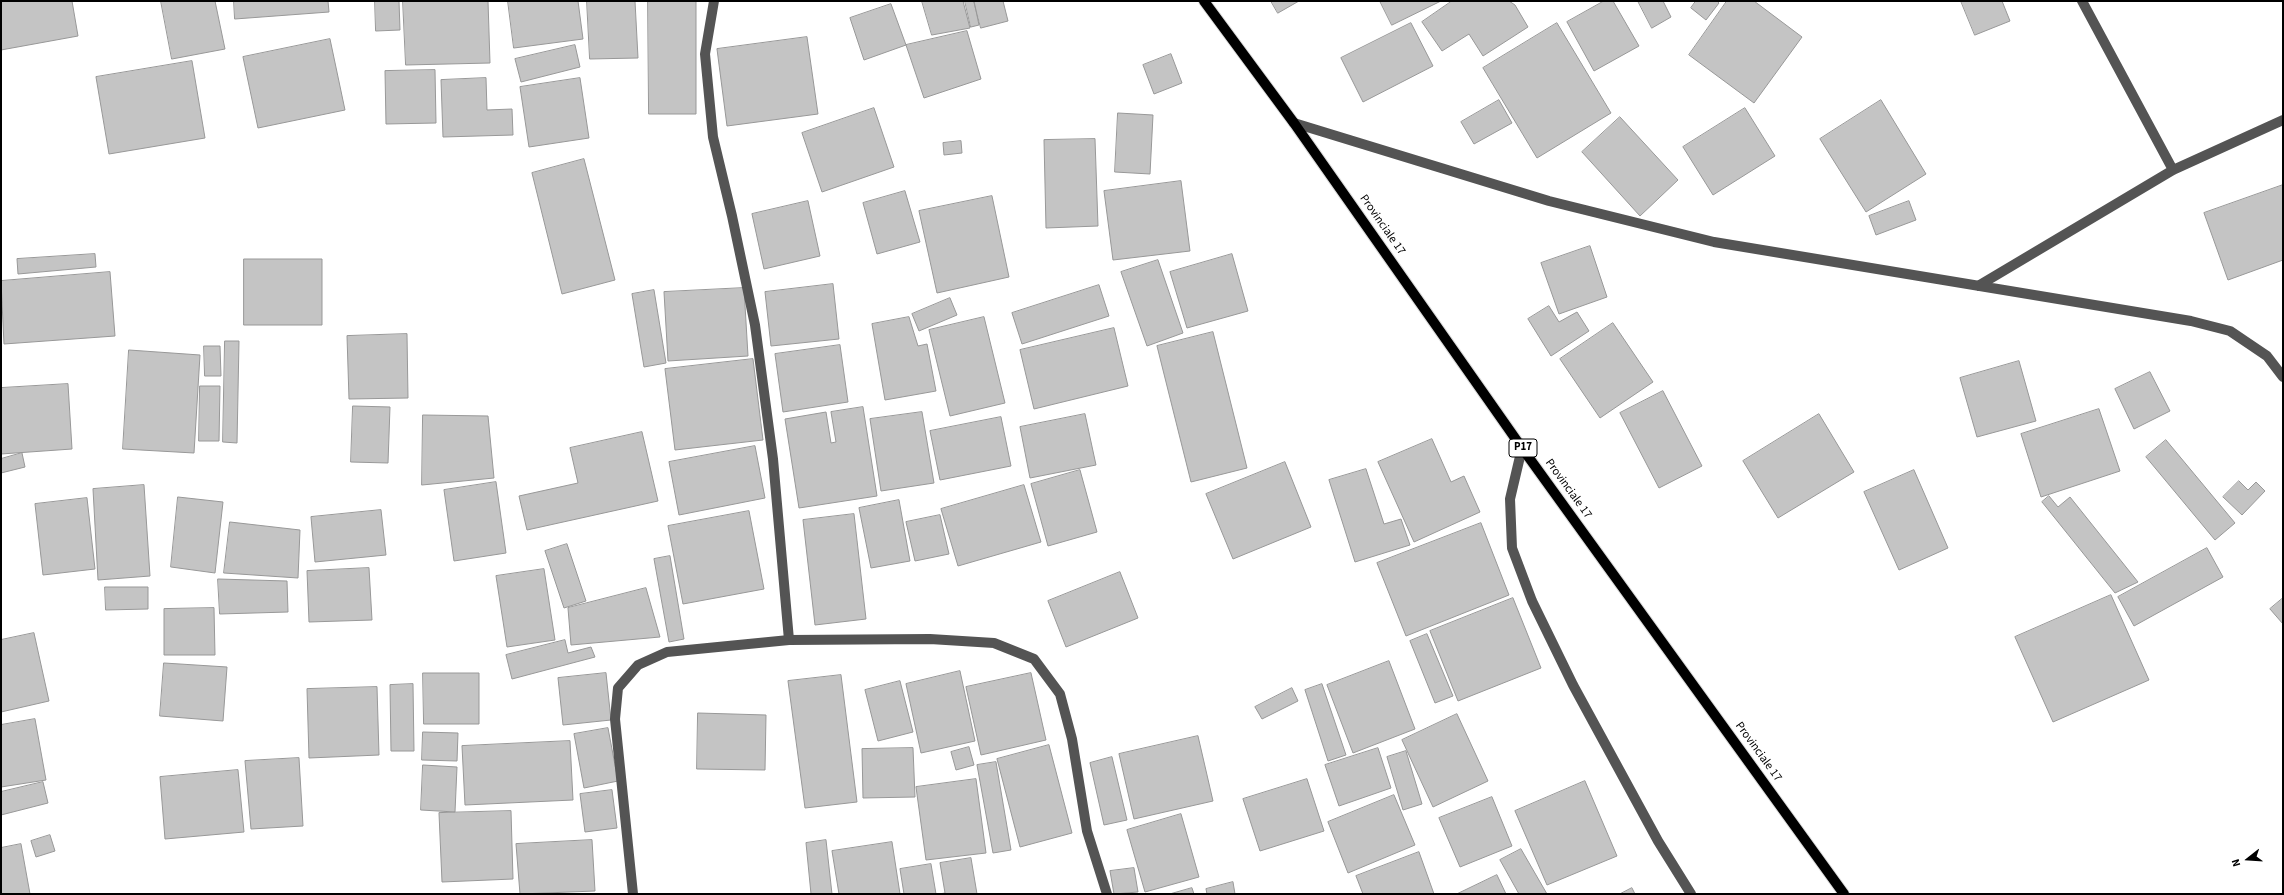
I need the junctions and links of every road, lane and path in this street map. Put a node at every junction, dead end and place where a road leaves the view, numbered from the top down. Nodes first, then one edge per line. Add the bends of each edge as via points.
1 (714, 1) edge
2 (1204, 1) edge
3 (2082, 1) edge
4 (2283, 120) edge
5 (1294, 123) junction
6 (2173, 170) junction
7 (1978, 286) junction
8 (2283, 377) edge
9 (1522, 448) junction
10 (789, 640) junction
11 (633, 894) edge
12 (1107, 894) edge
13 (1691, 894) edge
14 (1844, 894) edge

1 - 10 street via 705,54 713,137 755,325 773,459
2 - 5 main road, Provinciale 17 / P17
3 - 6 street
4 - 6 street
5 - 7 street via 1549,201 1714,242
5 - 9 main road, Provinciale 17 / P17
6 - 7 street
7 - 8 street via 2191,320 2230,331 2267,356
9 - 13 street via 1510,499 1512,548 1532,601 1573,685 1658,841
9 - 14 main road, Provinciale 17 / P17
10 - 11 street via 667,652 638,665 618,688 615,718
10 - 12 street via 930,639 994,643 1034,659 1060,694 1072,739 1087,831

